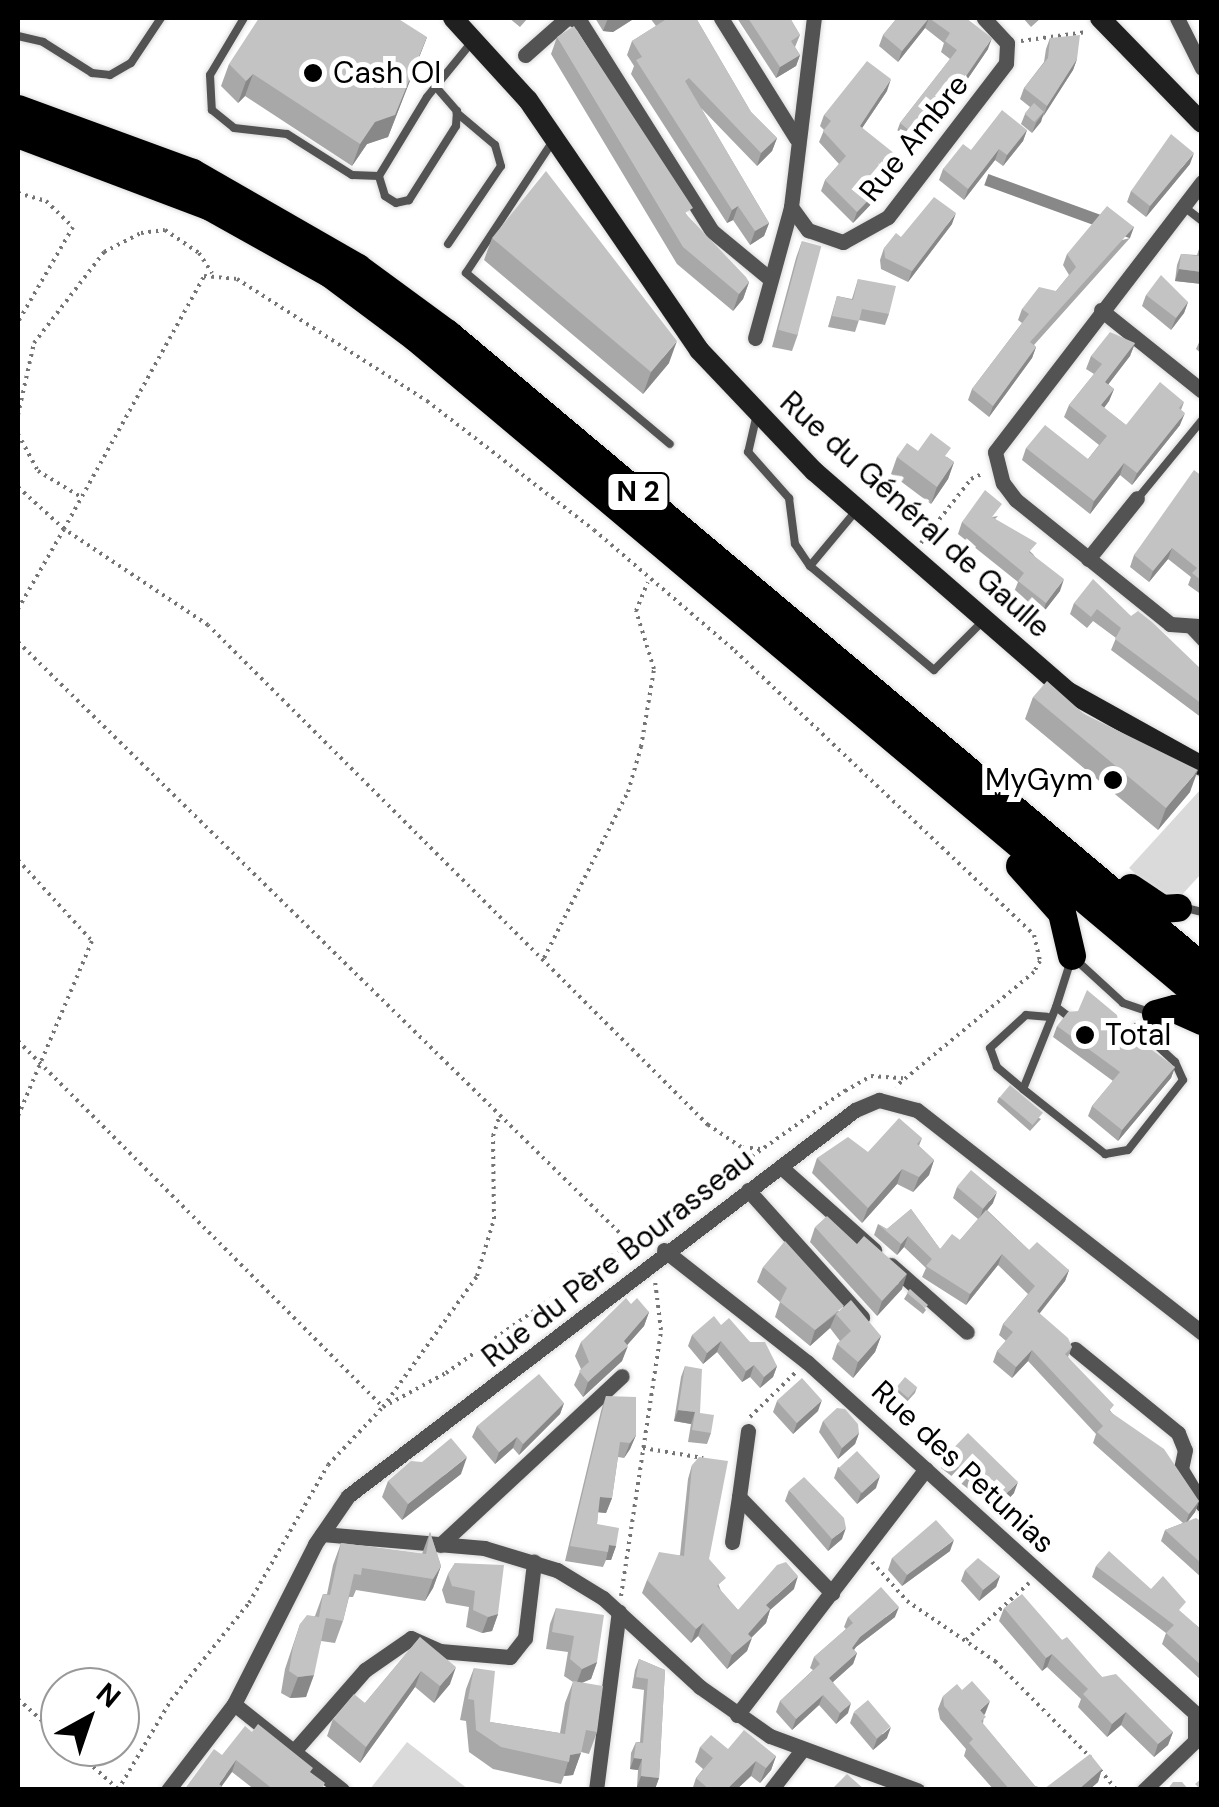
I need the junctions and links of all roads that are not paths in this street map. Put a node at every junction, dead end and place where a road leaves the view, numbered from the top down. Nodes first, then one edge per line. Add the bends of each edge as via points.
1 (161, 18) edge
2 (244, 18) edge
3 (452, 18) edge
4 (569, 18) edge
5 (721, 18) edge
6 (814, 18) edge
7 (984, 18) edge
8 (1178, 18) edge
9 (1110, 21) edge
10 (18, 36) edge
11 (475, 40) junction
12 (525, 54) dead end
13 (1202, 68) edge
14 (436, 87) junction
15 (18, 109) edge
16 (457, 113) junction
17 (1199, 114) edge
18 (18, 134) edge
19 (556, 138) junction
20 (796, 138) junction
21 (380, 176) junction
22 (1202, 182) edge
23 (1183, 206) junction
24 (790, 207) junction
25 (1202, 221) edge
26 (448, 244) dead end
27 (770, 279) junction
28 (1101, 310) junction
29 (754, 338) dead end
30 (1202, 391) edge
31 (758, 414) junction
32 (1202, 420) edge
33 (670, 444) dead end
34 (1137, 498) joint
35 (857, 511) junction
36 (1088, 558) junction
37 (810, 566) junction
38 (984, 620) junction
39 (1195, 627) edge
40 (1202, 643) edge
41 (848, 668) junction
42 (1202, 766) edge
43 (995, 823) junction
44 (1193, 907) edge
45 (1072, 956) junction
46 (1202, 967) edge
47 (1202, 998) edge
48 (1056, 1007) junction
49 (1048, 1017) junction
50 (1069, 1018) edge
51 (1202, 1022) edge
52 (1141, 1025) junction
53 (1023, 1089) junction
54 (781, 1167) junction
55 (748, 1190) junction
56 (664, 1250) junction
57 (870, 1326) edge
58 (967, 1332) dead end
59 (1202, 1333) edge
60 (1075, 1349) edge
61 (622, 1376) dead end
62 (748, 1430) road end
63 (926, 1469) junction
64 (739, 1497) junction
65 (1202, 1504) edge
66 (322, 1534) junction
67 (732, 1542) dead end
68 (440, 1545) junction
69 (534, 1562) junction
70 (832, 1593) junction
71 (619, 1610) junction
72 (234, 1704) junction
73 (736, 1715) junction
74 (1198, 1738) edge
75 (802, 1750) junction
76 (294, 1751) junction
77 (168, 1790) edge
78 (342, 1790) edge
79 (596, 1790) edge
80 (771, 1790) edge
81 (918, 1790) edge
82 (1144, 1790) edge

1 - 10 lane via 132,63 110,75 92,73 42,42
2 - 21 lane via 210,74 212,110 234,128 286,134 352,175
3 - 11 street, Rue du Général de Gaulle
4 - 12 street
4 - 27 street via 712,231
5 - 20 street
6 - 20 street
7 - 24 street, Rue Ambre via 1007,43 998,77 874,229 858,239 826,239 808,230
8 - 13 street
9 - 17 street
11 - 14 lane
11 - 19 street, Rue du Général de Gaulle
14 - 16 lane
14 - 21 lane
15 - 41 highway, N 2 via 193,173 358,268 448,334
16 - 21 lane via 456,126 409,200 396,203 384,196
16 - 26 lane via 495,145 501,166
18 - 43 highway, N 2 via 210,206 329,274 416,337
19 - 31 street, Rue du Général de Gaulle via 672,316
19 - 33 lane via 466,274
20 - 24 street
22 - 23 street
23 - 25 lane
23 - 28 street
24 - 27 street
27 - 29 street
28 - 30 street
28 - 36 street via 1001,437 998,467 1016,500
31 - 35 street, Rue du Général de Gaulle
31 - 37 lane via 748,452 789,498 795,544
32 - 34 lane
34 - 36 street
35 - 37 lane
35 - 38 street, Rue du Général de Gaulle
36 - 39 street via 1170,624
37 - 38 lane via 934,670
38 - 42 street, Rue du Général de Gaulle via 1106,718
39 - 40 lane
41 - 44 highway via 1141,897
41 - 46 highway, N 2
43 - 45 highway via 1004,852 1062,913
43 - 47 highway, N 2
45 - 48 lane
45 - 52 lane
48 - 49 lane
48 - 50 lane
49 - 53 lane
49 - 53 lane via 1026,1015 990,1048 997,1068
51 - 52 highway via 1175,1009
52 - 53 lane via 1176,1062 1182,1080 1128,1150 1105,1154
54 - 55 street, Rue du Père Bourasseau
54 - 58 street
54 - 59 street, Rue du Père Bourasseau via 855,1110 879,1100 917,1110
55 - 56 street, Rue du Père Bourasseau
55 - 57 street
56 - 63 street, Rue des Petunias via 807,1362
56 - 66 street, Rue du Père Bourasseau via 512,1376 390,1460 348,1496
60 - 65 street via 1178,1432 1186,1450 1181,1469
61 - 68 street
62 - 64 street
63 - 70 street
63 - 74 street, Rue des Petunias via 1184,1702 1199,1726
64 - 67 street
64 - 70 street
66 - 68 street
66 - 72 street, Rue du Père Bourasseau
68 - 69 street
69 - 71 street
69 - 76 street via 525,1638 510,1657 440,1651 411,1638 365,1670
70 - 73 street
71 - 73 street
71 - 79 street
72 - 76 street
72 - 77 street, Rue du Père Bourasseau
73 - 75 street
74 - 82 street, Rue des Petunias
75 - 80 street
75 - 81 street
76 - 78 street

